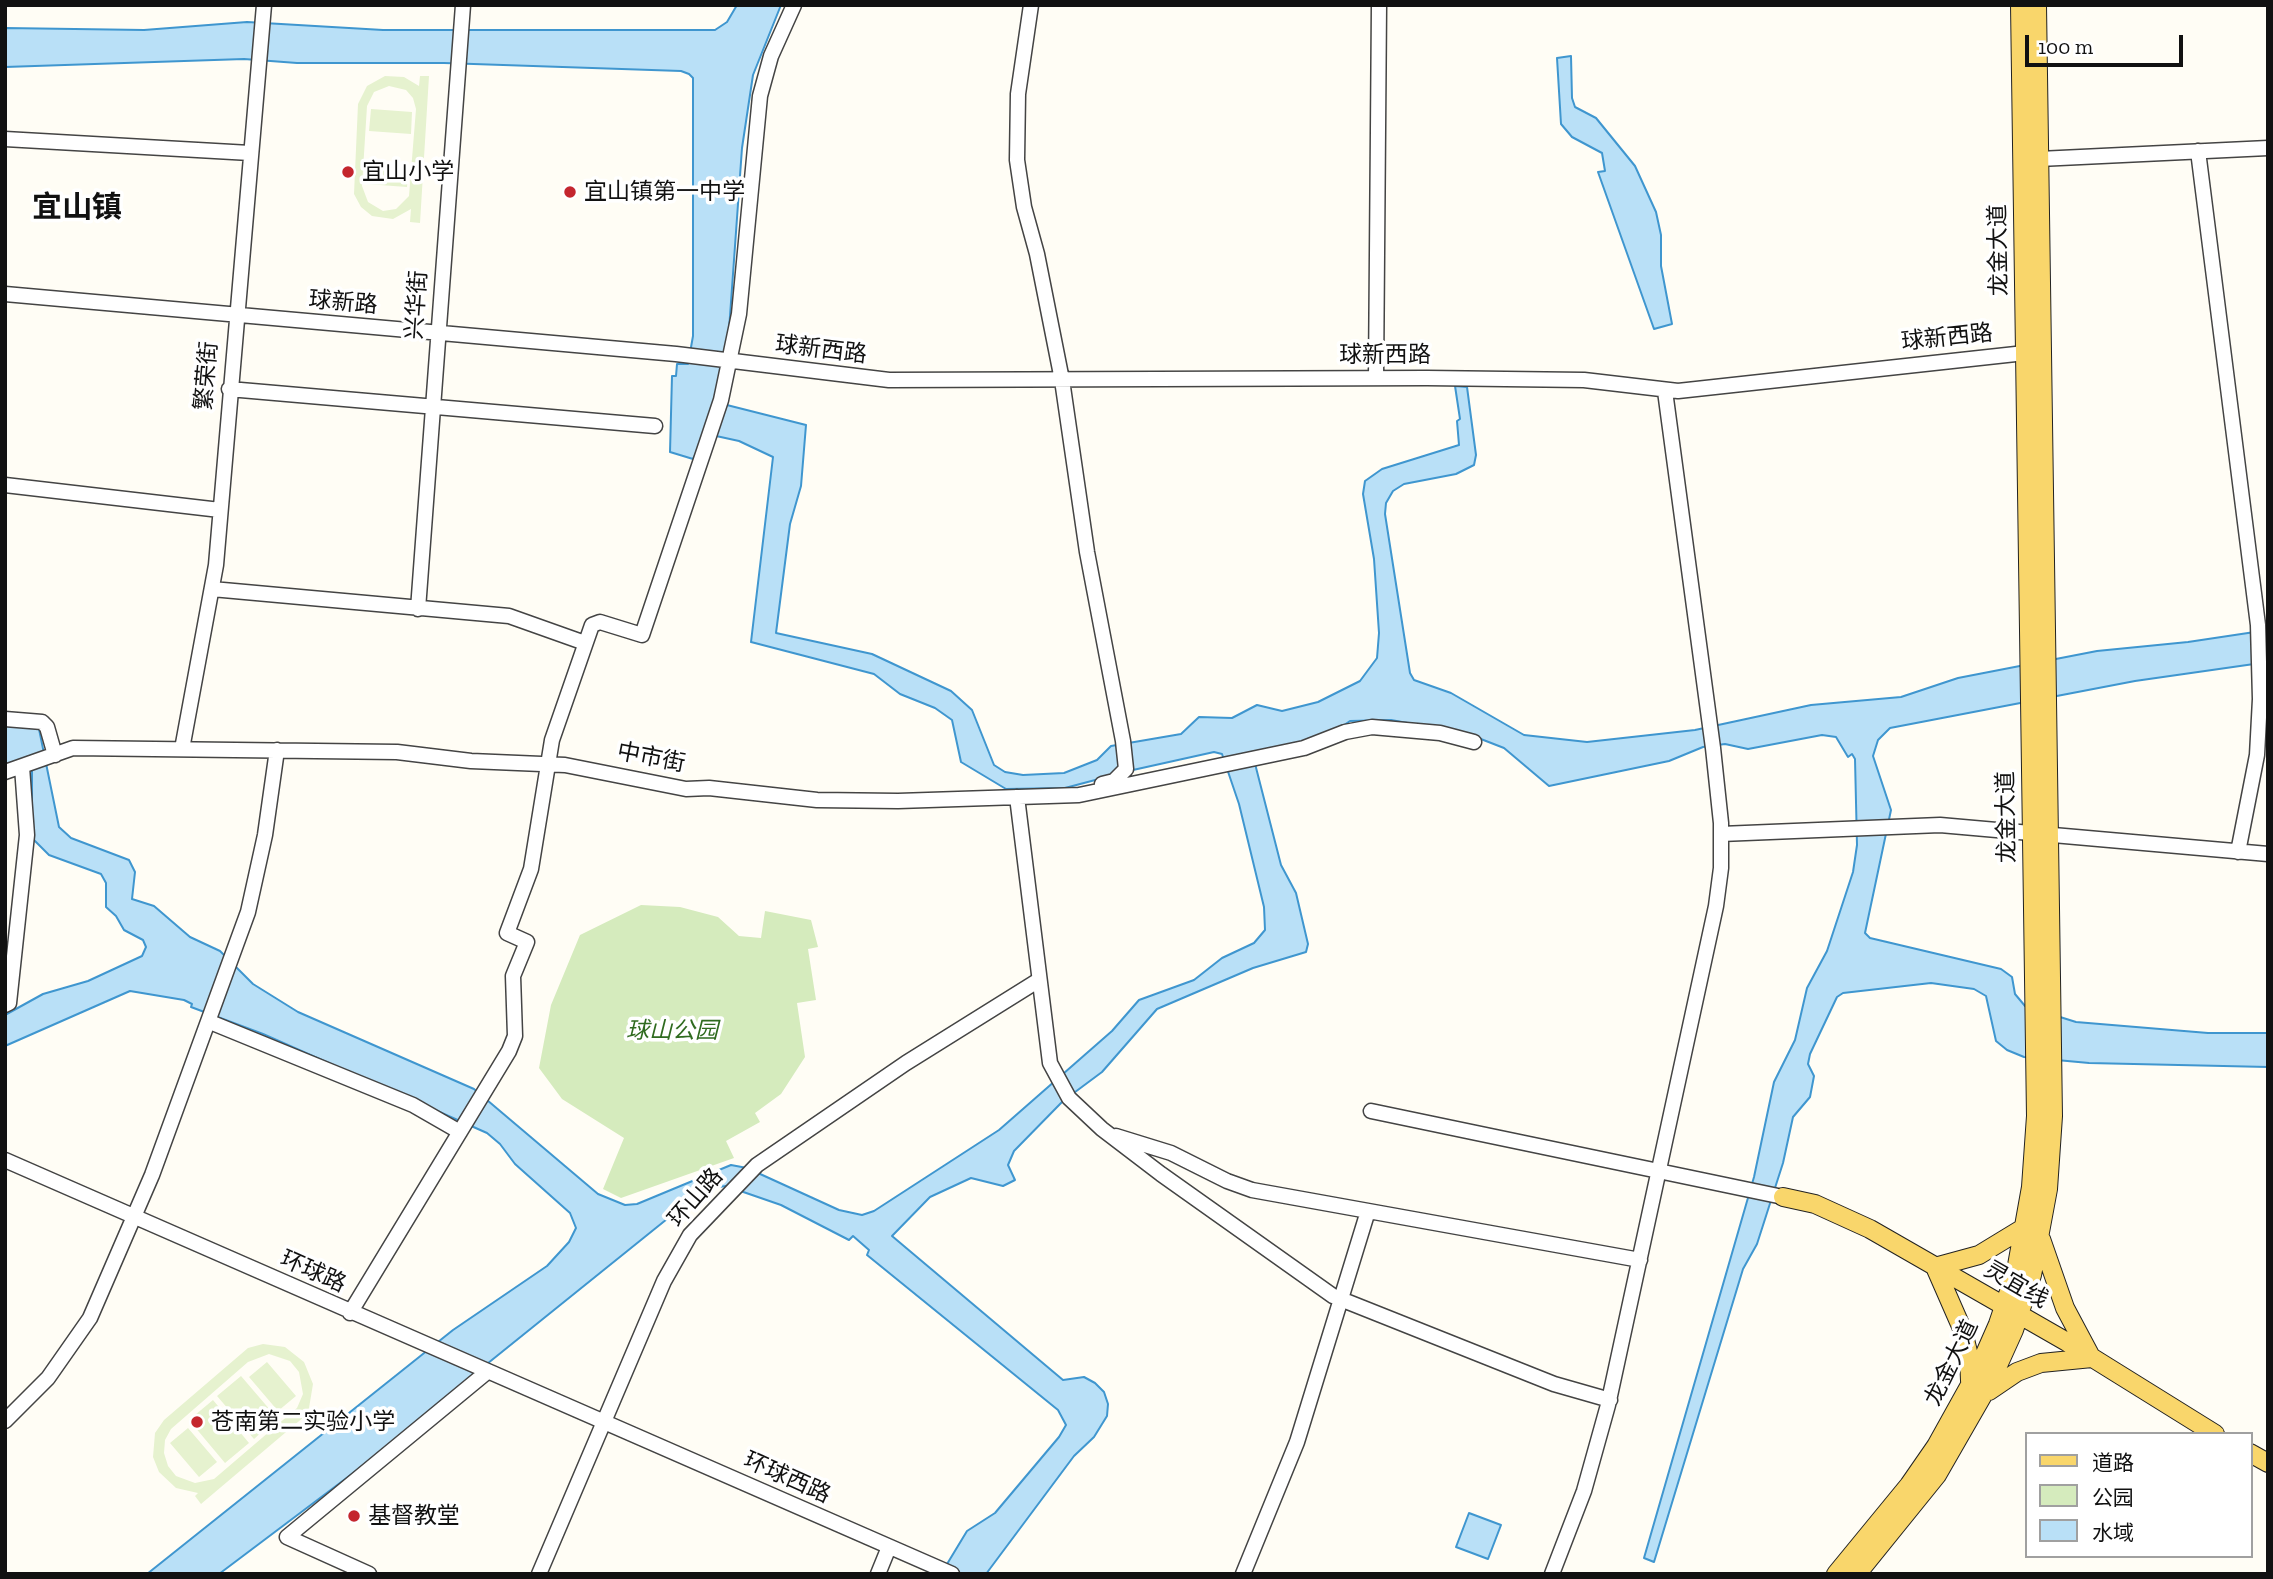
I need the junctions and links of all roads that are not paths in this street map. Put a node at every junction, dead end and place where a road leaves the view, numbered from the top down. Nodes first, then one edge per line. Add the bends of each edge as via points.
1 (463, 5) edge
2 (794, 5) edge
3 (1031, 5) edge
4 (1379, 5) edge
5 (2020, 5) edge
6 (2037, 5) edge
7 (263, 12) edge
8 (5, 139) edge
9 (2268, 148) edge
10 (2198, 151) junction
11 (250, 153) junction
12 (2039, 159) junction
13 (5, 293) edge
14 (235, 316) junction
15 (438, 335) junction
16 (2033, 352) junction
17 (676, 354) joint
18 (728, 361) junction
19 (1376, 378) junction
20 (1062, 380) junction
21 (229, 389) junction
22 (1665, 391) junction
23 (433, 407) junction
24 (655, 426) dead end
25 (5, 485) edge
26 (220, 510) junction
27 (212, 589) junction
28 (418, 609) junction
29 (585, 643) junction
30 (5, 719) edge
31 (1474, 742) dead end
32 (182, 749) junction
33 (277, 750) junction
34 (53, 755) junction
35 (549, 763) junction
36 (24, 766) junction
37 (5, 772) edge
38 (1056, 795) junction
39 (1017, 797) junction
40 (2040, 832) junction
41 (1721, 834) junction
42 (2238, 852) junction
43 (2268, 854) edge
44 (11, 931) edge
45 (1039, 980) junction
46 (5, 1005) edge
47 (210, 1021) junction
48 (1371, 1111) dead end
49 (461, 1129) junction
50 (1108, 1134) junction
51 (5, 1160) edge
52 (1660, 1170) junction
53 (1783, 1197) joint
54 (1368, 1210) junction
55 (134, 1219) junction
56 (2033, 1231) junction
57 (1640, 1260) junction
58 (1935, 1266) junction
59 (1341, 1301) junction
60 (2012, 1311) junction
61 (351, 1313) junction
62 (2092, 1358) junction
63 (486, 1372) junction
64 (1976, 1392) junction
65 (1610, 1400) junction
66 (5, 1421) edge
67 (604, 1423) junction
68 (2212, 1432) edge
69 (2252, 1454) edge
70 (2268, 1463) edge
71 (889, 1547) junction
72 (369, 1574) edge
73 (539, 1574) edge
74 (878, 1574) edge
75 (952, 1574) edge
76 (1243, 1574) edge
77 (1552, 1574) edge
78 (1836, 1574) edge
79 (1857, 1574) edge

1 - 15 street, 兴华街
2 - 18 street via 771,56 758,105 742,290
3 - 20 street via 1018,94 1017,160
4 - 19 street
5 - 16 main road, 龙金大道
6 - 12 main road, 龙金大道
7 - 11 street, 繁荣街
8 - 11 street
9 - 10 street
10 - 12 street
10 - 42 street via 2258,625 2257,755
11 - 14 street, 繁荣街
12 - 16 main road, 龙金大道
13 - 14 street, 球新路
14 - 15 street, 球新路
14 - 21 street, 繁荣街
15 - 17 street, 球新路
15 - 23 street, 兴华街
16 - 22 street, 球新西路
16 - 40 main road, 龙金大道
17 - 18 street, 球新西路
18 - 20 street, 球新西路 via 889,380
18 - 29 street via 721,400 642,635 600,622 592,625
19 - 20 street, 球新西路
19 - 22 street, 球新西路 via 1584,380
20 - 38 street via 1126,769 1114,781
21 - 23 street
21 - 26 street, 繁荣街
22 - 41 street
23 - 24 street
23 - 28 street, 兴华街
25 - 26 street
26 - 27 street, 繁荣街
27 - 28 street
27 - 32 street, 繁荣街
28 - 29 street via 509,616
29 - 35 street via 557,722
30 - 34 street via 42,722
31 - 38 street via 1440,733 1372,727 1304,748 1079,795
32 - 33 street, 中市街
32 - 34 street, 中市街 via 73,748
33 - 35 street, 中市街 via 397,752 471,761
33 - 47 street via 261,861
34 - 36 street, 中市街
35 - 39 street, 中市街 via 686,789 782,798
35 - 49 street via 531,869 507,933 527,942 513,976 517,1027 509,1051
36 - 37 street, 中市街
36 - 44 street via 27,835
38 - 39 street, 中市街
39 - 45 street
40 - 41 street via 1940,825
40 - 42 street
40 - 56 main road, 龙金大道 via 2044,1068 2034,1151
41 - 52 street via 1717,896
42 - 43 street
44 - 46 street via 9,1003
45 - 50 street via 1056,1077 1069,1098
45 - 67 street, 环山路 via 757,1164 728,1193 690,1236 673,1264
47 - 49 street
47 - 55 street
48 - 52 street
49 - 61 street
50 - 54 street via 1171,1153 1243,1187
50 - 59 street
51 - 55 street, 环球路
52 - 53 street
52 - 57 street
53 - 58 main road, 灵宜线 via 1835,1212
54 - 57 street
54 - 59 street
55 - 61 street, 环球路
55 - 66 street via 84,1328 48,1378
56 - 58 main road via 1979,1255
56 - 60 main road, 龙金大道
56 - 62 main road
57 - 65 street
58 - 60 main road, 灵宜线
58 - 64 main road via 1967,1344
59 - 65 street via 1554,1384
59 - 76 street via 1293,1454
60 - 62 main road, 灵宜线
60 - 64 main road, 龙金大道
61 - 63 street, 环球路
62 - 64 main road via 2053,1360 2029,1367
62 - 68 main road, 灵宜线
63 - 67 street, 环球路
63 - 72 street via 287,1537
64 - 78 main road, 龙金大道 via 1909,1485
64 - 79 main road, 龙金大道 via 1937,1475
65 - 77 street via 1584,1491
67 - 71 street, 环球西路
67 - 73 street, 环山路
69 - 70 main road
71 - 74 street
71 - 75 street, 环球西路

